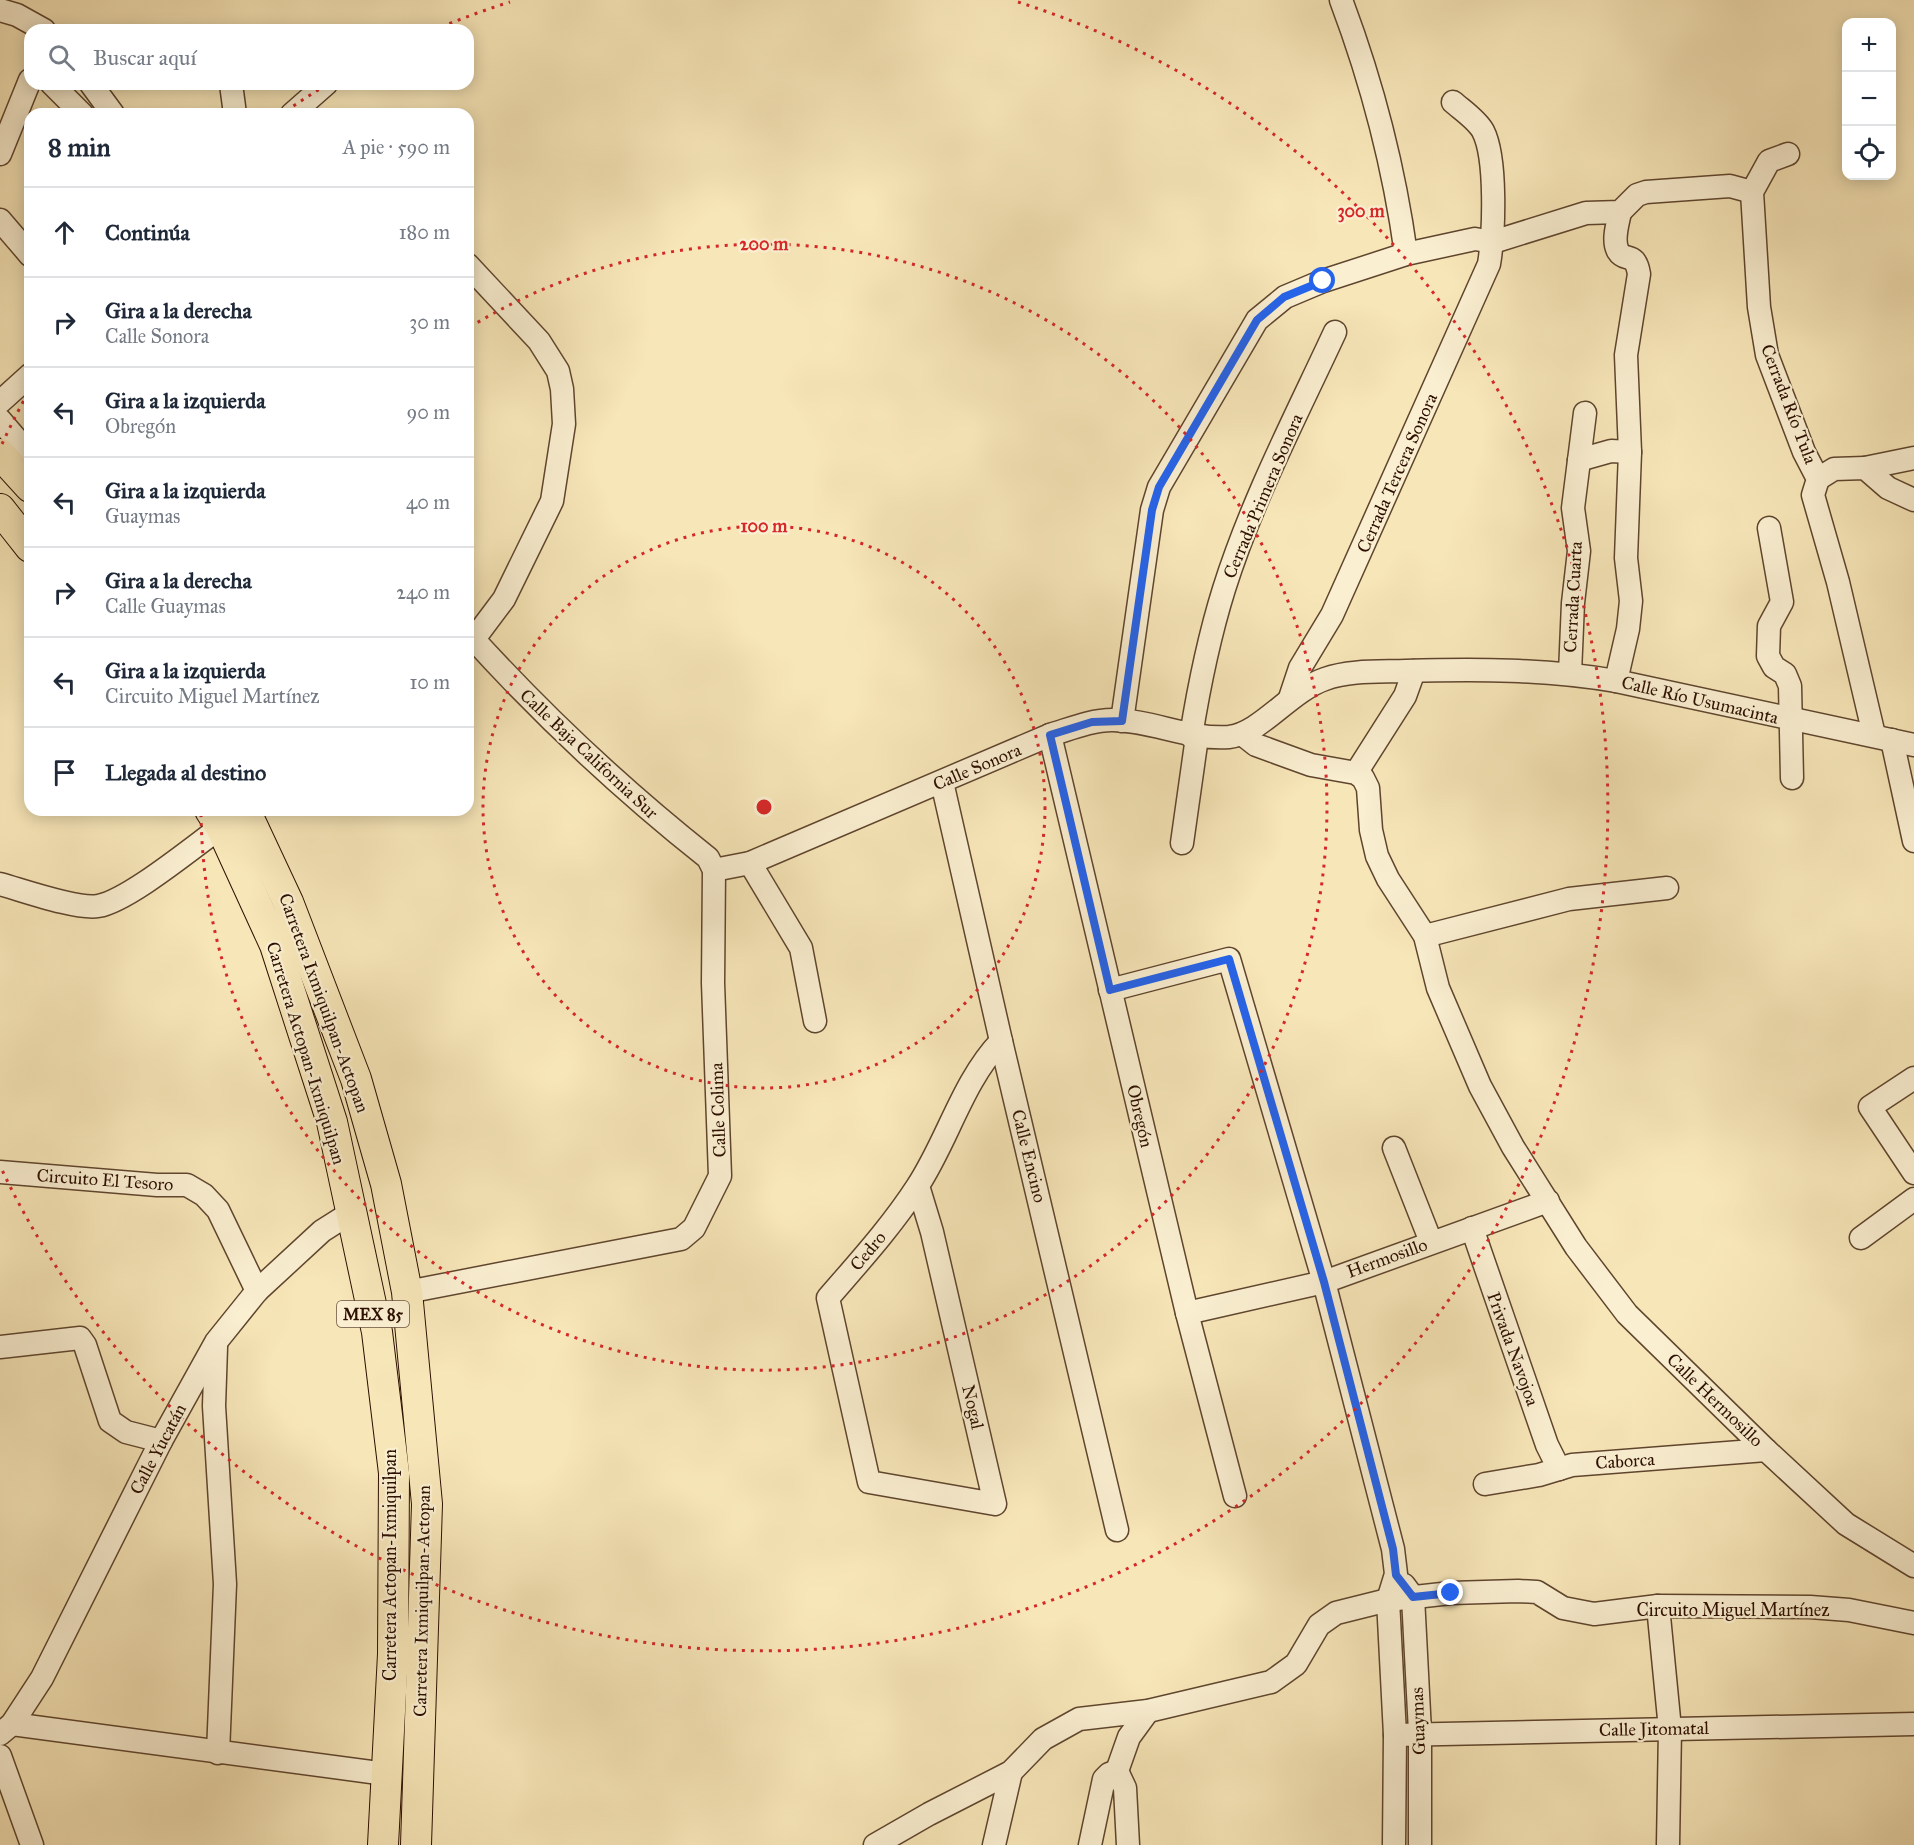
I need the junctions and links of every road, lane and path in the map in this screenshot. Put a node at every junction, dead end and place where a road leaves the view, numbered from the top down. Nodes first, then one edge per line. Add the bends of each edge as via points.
1 (1341, 0) edge
2 (0, 10) edge
3 (33, 24) edge
4 (26, 90) edge
5 (58, 90) edge
6 (95, 90) edge
7 (232, 90) edge
8 (319, 90) edge
9 (1453, 102) dead end
10 (76, 108) edge
11 (109, 108) edge
12 (234, 108) edge
13 (299, 108) edge
14 (0, 154) edge
15 (1788, 154) dead end
16 (1752, 192) junction
17 (1620, 212) junction
18 (0, 220) edge
19 (1493, 242) junction
20 (24, 248) edge
21 (1406, 254) junction
22 (474, 271) edge
23 (1335, 332) dead end
24 (24, 380) edge
25 (0, 402) edge
26 (1585, 413) dead end
27 (0, 420) edge
28 (24, 448) edge
29 (1630, 452) junction
30 (0, 454) edge
31 (1914, 458) edge
32 (1579, 460) junction
33 (1864, 468) junction
34 (1818, 479) junction
35 (24, 480) edge
36 (1914, 500) edge
37 (0, 509) edge
38 (1769, 528) dead end
39 (24, 539) edge
40 (474, 633) edge
41 (474, 639) edge
42 (1484, 670) joint
43 (1414, 671) junction
44 (1570, 673) junction
45 (1616, 681) junction
46 (1290, 698) junction
47 (1789, 719) junction
48 (1122, 721) junction
49 (1242, 734) junction
50 (1050, 735) junction
51 (1194, 736) junction
52 (1883, 738) junction
53 (1914, 745) edge
54 (1360, 776) junction
55 (1792, 778) dead end
56 (942, 782) junction
57 (248, 816) edge
58 (216, 819) edge
59 (1914, 842) edge
60 (1182, 843) dead end
61 (750, 863) junction
62 (714, 870) junction
63 (0, 884) edge
64 (1667, 888) dead end
65 (1425, 936) junction
66 (1110, 990) junction
67 (815, 1021) dead end
68 (1001, 1041) junction
69 (1914, 1078) edge
70 (1394, 1148) dead end
71 (0, 1172) edge
72 (1914, 1173) edge
73 (918, 1186) junction
74 (1914, 1199) edge
75 (1548, 1201) junction
76 (352, 1212) junction
77 (1472, 1228) junction
78 (1861, 1238) dead end
79 (1431, 1242) junction
80 (1324, 1282) junction
81 (257, 1291) junction
82 (406, 1292) junction
83 (1187, 1313) junction
84 (216, 1342) junction
85 (0, 1347) edge
86 (161, 1441) junction
87 (1766, 1450) junction
88 (1559, 1469) junction
89 (869, 1482) joint
90 (1485, 1484) dead end
91 (1235, 1496) dead end
92 (1117, 1530) dead end
93 (1914, 1566) edge
94 (1396, 1575) junction
95 (1413, 1597) junction
96 (1388, 1600) junction
97 (1658, 1606) junction
98 (1914, 1623) edge
99 (1148, 1711) junction
100 (1914, 1724) edge
101 (6, 1729) edge
102 (1670, 1730) junction
103 (1420, 1732) junction
104 (1395, 1735) junction
105 (218, 1753) junction
106 (0, 1756) edge
107 (1011, 1772) junction
108 (1117, 1772) junction
109 (386, 1774) junction
110 (32, 1845) edge
111 (383, 1845) edge
112 (416, 1845) edge
113 (875, 1845) edge
114 (994, 1845) edge
115 (1089, 1845) edge
116 (1128, 1845) edge
117 (1394, 1845) edge
118 (1420, 1845) edge
119 (1668, 1845) edge

1 - 21 street via 1357,42 1379,128 1388,146
2 - 3 street
4 - 14 street
5 - 10 street
6 - 11 street
7 - 12 street
8 - 13 street
9 - 19 street, Cerrada Tercera Sonora via 1482,130 1490,153
15 - 16 street via 1768,162
16 - 17 street via 1730,186 1646,192 1637,195
16 - 34 street, Cerrada Río Tula via 1759,307 1767,355
17 - 19 street via 1586,213
17 - 29 street via 1617,250 1633,257 1639,274 1626,355
18 - 20 street
19 - 21 street via 1475,239
19 - 46 street, Cerrada Tercera Sonora via 1489,264 1406,455 1332,615 1300,668
21 - 48 street via 1284,297 1257,320 1159,487
22 - 40 street via 539,341 558,370 564,424 552,501 504,599
23 - 51 street, Cerrada Primera Sonora via 1251,514 1225,587 1204,658
24 - 25 street
26 - 32 street, Cerrada Cuarta
27 - 28 street
29 - 32 street via 1611,451
29 - 45 street via 1626,558 1631,601
30 - 35 main road
31 - 33 street
32 - 44 street, Cerrada Cuarta via 1573,508 1579,551
33 - 34 street via 1834,469
33 - 36 street via 1888,488
34 - 52 street, Cerrada Río Tula via 1813,495
37 - 39 main road
38 - 47 street via 1782,602 1769,626 1768,656 1788,678
41 - 62 street, Calle Baja California Sur via 518,689 635,800 708,858
42 - 43 street, Calle Sonora
42 - 44 street, Calle Río Usumacinta
43 - 46 street, Calle Sonora via 1328,678
43 - 54 street via 1405,696
44 - 45 street, Calle Río Usumacinta
45 - 47 street, Calle Río Usumacinta
46 - 49 street, Calle Sonora via 1250,732
47 - 52 street, Calle Río Usumacinta
47 - 55 street
48 - 50 street, Calle Sonora via 1092,722
48 - 51 street, Calle Sonora
49 - 51 street, Calle Sonora
49 - 54 street via 1256,745 1311,765
50 - 56 street, Calle Sonora
50 - 66 street, Obregón
51 - 60 street, Cerrada Primera Sonora
52 - 53 street, Calle Río Usumacinta
52 - 59 street, Cerrada Río Tula
54 - 65 street, Calle Hermosillo via 1368,788 1377,856
56 - 61 street, Calle Sonora
56 - 68 street, Calle Encino
57 - 82 main road, Carretera Ixmiquilpan-Actopan / MEX 85 via 288,902 356,1079 386,1184
58 - 63 street via 120,898 97,907
58 - 76 main road, Carretera Actopan-Ixmiquilpan / MEX 85 via 275,945 332,1122
61 - 62 street, Calle Sonora
61 - 67 street via 801,948
62 - 82 street, Calle Colima via 713,983 720,1176 694,1228 681,1239
64 - 65 street via 1569,900
65 - 75 street, Calle Hermosillo via 1438,988 1480,1086
66 - 80 street via 1229,959
66 - 83 street, Obregón
68 - 73 street, Cedro via 983,1060
68 - 92 street, Calle Encino
69 - 72 street via 1870,1107
70 - 79 street
71 - 81 street, Circuito El Tesoro via 187,1185 218,1210
73 - 89 street, Cedro via 828,1298
73 - 89 street, Nogal via 995,1504
74 - 78 street
75 - 77 street, Hermosillo
75 - 87 street, Calle Hermosillo via 1576,1247 1627,1314
76 - 81 street, Calle Yucatán via 322,1231
76 - 109 main road, Carretera Actopan-Ixmiquilpan / MEX 85 via 377,1332 394,1473 393,1654
77 - 79 street, Hermosillo
77 - 88 street, Privada Navojoa
79 - 80 street, Hermosillo
80 - 83 street, Hermosillo
80 - 94 street via 1393,1549
81 - 84 street, Calle Yucatán
82 - 112 main road, Carretera Ixmiquilpan-Actopan / MEX 85 via 427,1504
83 - 91 street, Obregón
84 - 86 street, Calle Yucatán
84 - 105 street via 214,1406 225,1584
85 - 86 street via 80,1338 110,1421 126,1432
86 - 101 street, Calle Yucatán via 42,1678
87 - 88 street, Caborca
87 - 93 street, Calle Hermosillo via 1846,1524
88 - 90 street, Caborca
94 - 95 street
94 - 96 street
95 - 96 street, Circuito Miguel Martínez
95 - 97 street, Circuito Miguel Martínez via 1538,1592 1563,1608 1594,1614
95 - 103 street, Guaymas
96 - 99 street, Circuito Miguel Martínez via 1336,1613 1319,1625 1296,1664 1271,1682
96 - 104 street, Guaymas
97 - 98 street, Circuito Miguel Martínez via 1810,1607
97 - 102 street
99 - 107 street, Circuito Miguel Martínez via 1078,1719 1043,1739
99 - 108 street via 1129,1737
100 - 102 street, Calle Jitomatal
101 - 105 street
102 - 103 street, Calle Jitomatal
102 - 119 street
103 - 104 street, Calle Jitomatal
103 - 118 street, Guaymas
104 - 117 street, Guaymas
105 - 109 street
106 - 110 street
107 - 113 street, Circuito Miguel Martínez
107 - 114 street
108 - 115 street via 1104,1779
108 - 116 street via 1125,1788
109 - 111 main road, Carretera Actopan-Ixmiquilpan / MEX 85

